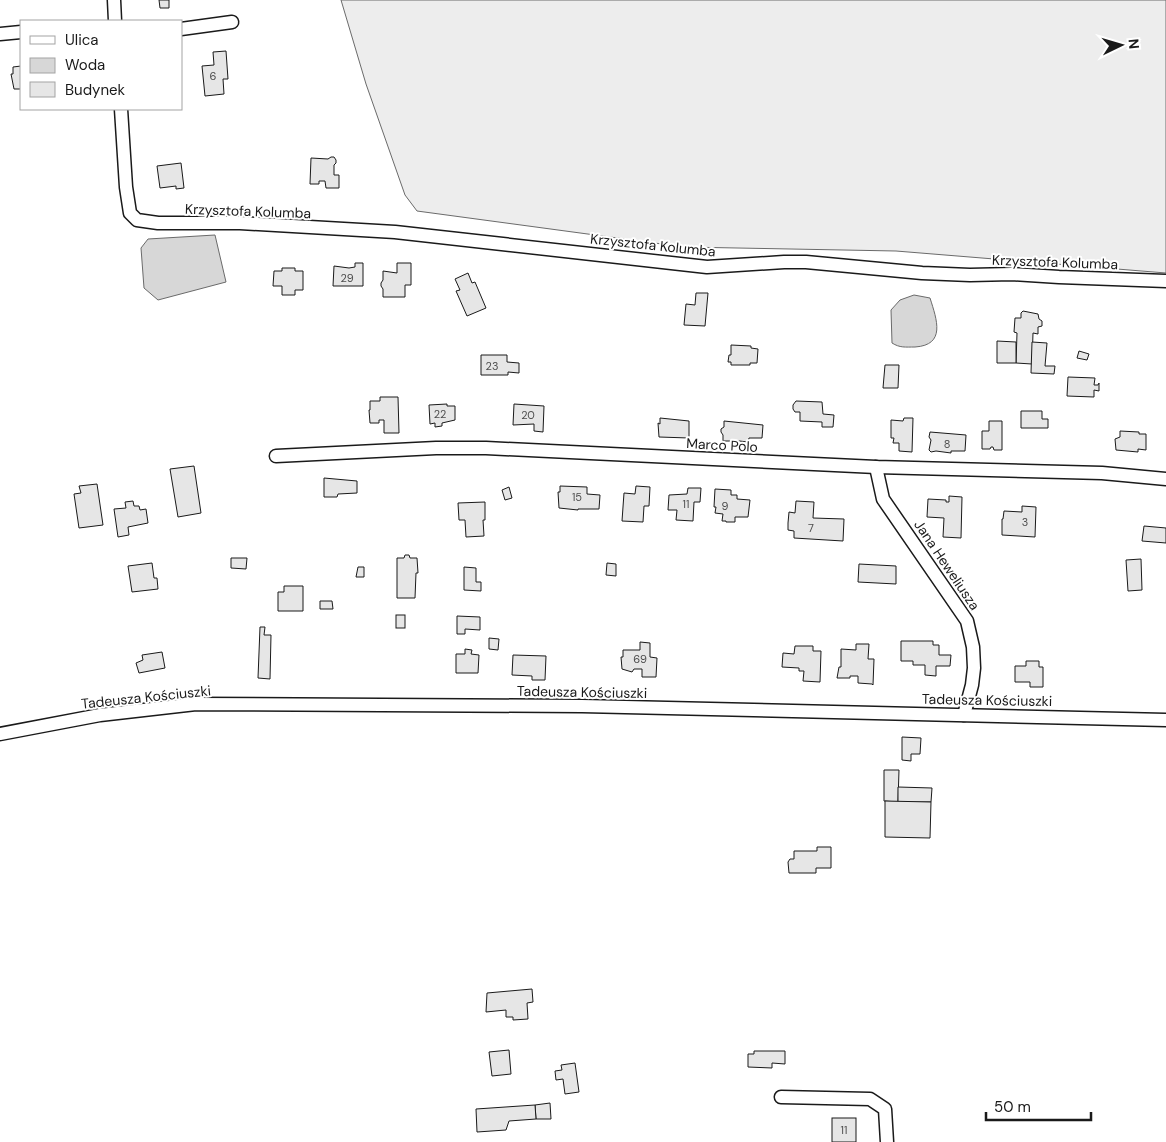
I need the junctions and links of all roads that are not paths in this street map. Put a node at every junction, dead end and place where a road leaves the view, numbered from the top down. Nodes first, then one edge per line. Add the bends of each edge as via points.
1 (114, 0) edge
2 (115, 20) edge
3 (232, 22) dead end
4 (182, 28) edge
5 (20, 32) edge
6 (0, 34) edge
7 (120, 110) edge
8 (1166, 281) edge
9 (276, 456) dead end
10 (876, 467) junction
11 (1166, 478) edge
12 (964, 715) junction
13 (1166, 720) edge
14 (0, 734) edge
15 (781, 1097) dead end
16 (887, 1142) edge

1 - 2 street
3 - 4 street
5 - 6 street
7 - 8 street, Krzysztofa Kolumba via 126,187 130,213 137,220 395,232 708,267 806,262 970,276 1012,274
9 - 10 street, Marco Polo via 486,448
10 - 11 street, Marco Polo via 1102,473
10 - 12 street, Jana Heweliusza via 883,499 967,621 974,647 974,668
12 - 13 street, Tadeusza Kościuszki
12 - 14 street, Tadeusza Kościuszki via 582,706 196,704 100,715
15 - 16 street via 870,1099 885,1109

